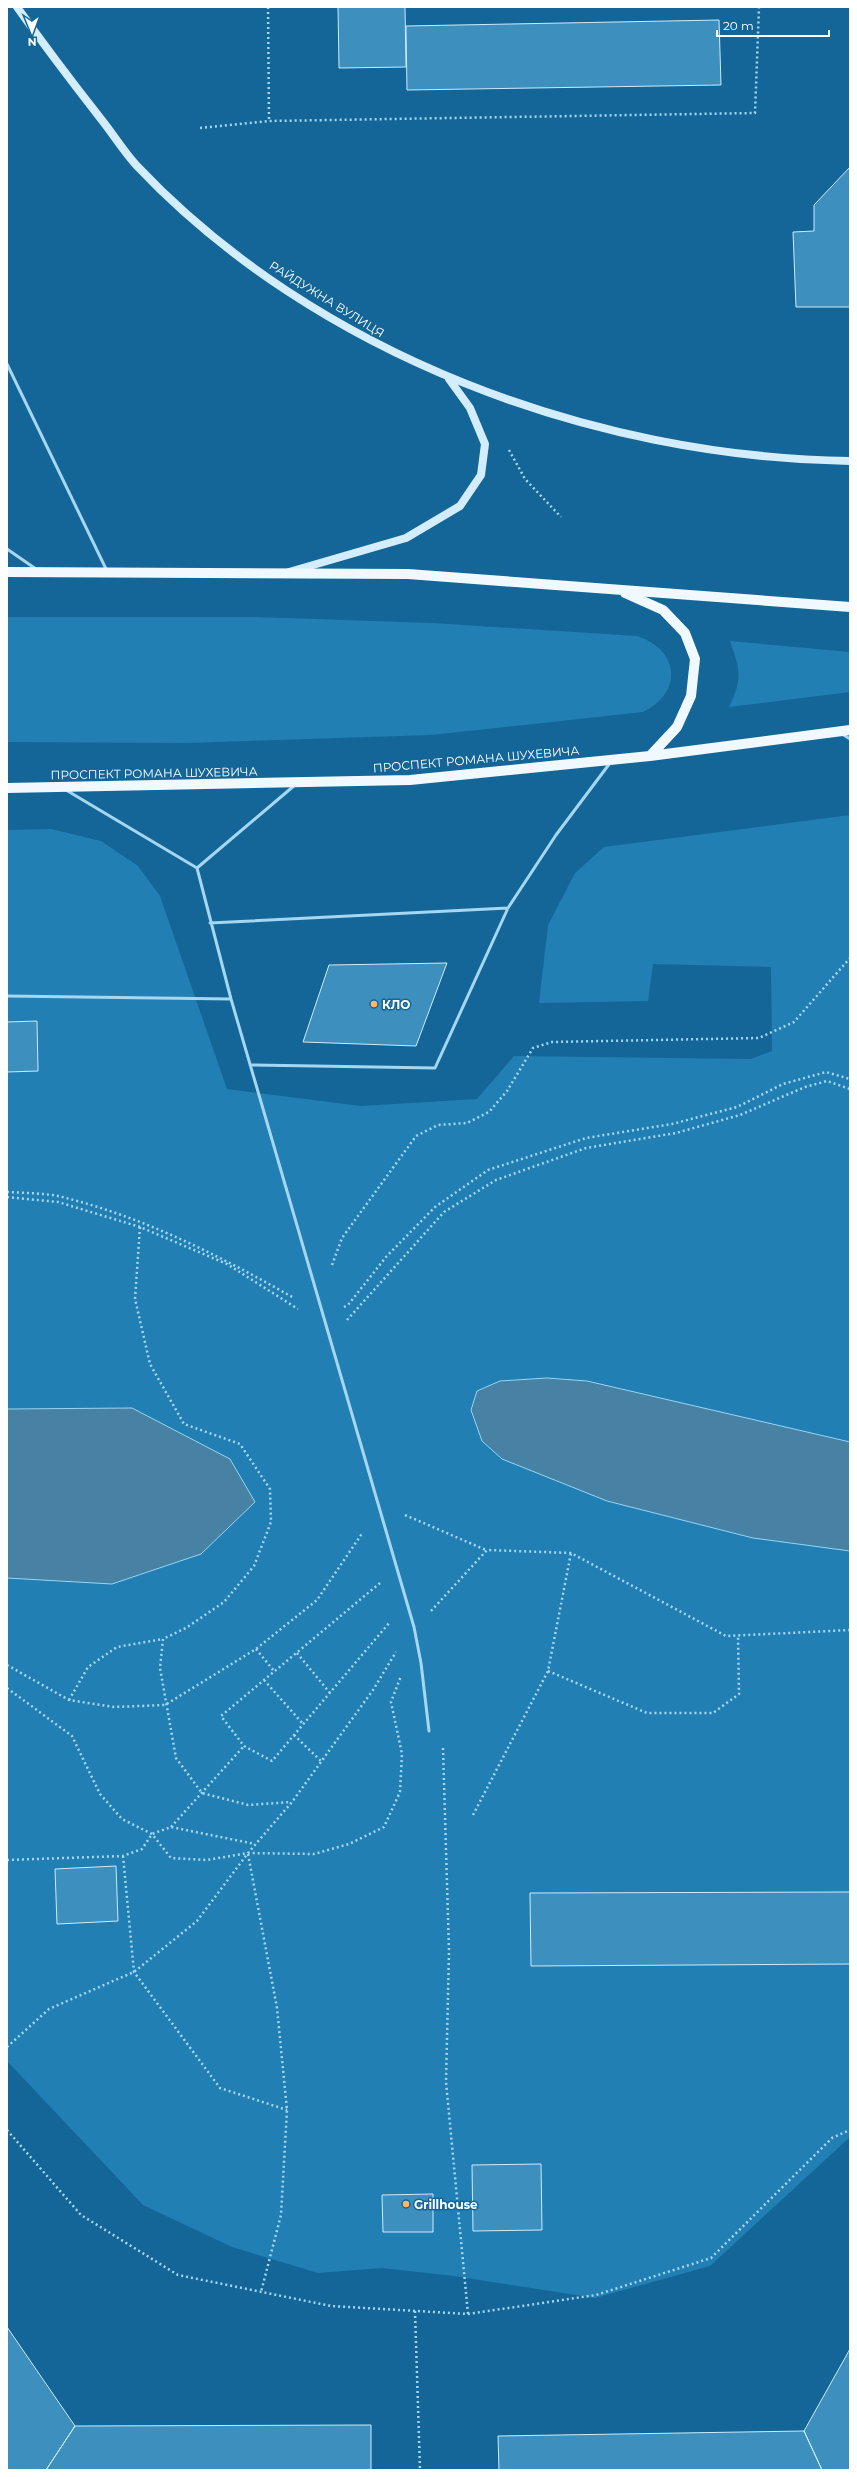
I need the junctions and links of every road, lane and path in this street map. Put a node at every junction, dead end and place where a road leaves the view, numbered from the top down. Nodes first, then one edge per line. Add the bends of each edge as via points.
1 (17, 7) edge
2 (268, 7) edge
3 (759, 7) edge
4 (269, 121) junction
5 (200, 128) dead end
6 (7, 364) edge
7 (449, 378) junction
8 (482, 434) junction
9 (850, 461) edge
10 (561, 517) dead end
11 (7, 549) edge
12 (7, 572) edge
13 (41, 572) junction
14 (108, 573) junction
15 (283, 573) junction
16 (618, 590) junction
17 (850, 607) edge
18 (850, 730) edge
19 (838, 732) junction
20 (850, 740) edge
21 (650, 756) junction
22 (612, 760) junction
23 (298, 782) junction
24 (7, 788) edge
25 (62, 788) junction
26 (197, 868) junction
27 (508, 908) junction
28 (210, 923) junction
29 (850, 958) edge
30 (7, 996) edge
31 (231, 999) junction
32 (250, 1065) junction
33 (850, 1079) edge
34 (850, 1089) edge
35 (7, 1192) edge
36 (7, 1197) edge
37 (140, 1227) junction
38 (331, 1268) dead end
39 (301, 1311) dead end
40 (322, 1313) junction
41 (331, 1314) junction
42 (381, 1512) junction
43 (487, 1550) junction
44 (571, 1552) junction
45 (385, 1579) dead end
46 (427, 1615) dead end
47 (395, 1617) dead end
48 (850, 1630) edge
49 (738, 1636) junction
50 (163, 1639) junction
51 (399, 1646) dead end
52 (256, 1649) junction
53 (296, 1653) junction
54 (421, 1663) junction
55 (7, 1665) edge
56 (274, 1671) junction
57 (548, 1671) junction
58 (264, 1680) junction
59 (7, 1688) edge
60 (330, 1693) junction
61 (69, 1700) junction
62 (166, 1705) junction
63 (303, 1724) junction
64 (429, 1731) dead end
65 (294, 1735) junction
66 (443, 1745) dead end
67 (244, 1746) junction
68 (321, 1761) junction
69 (202, 1793) junction
70 (292, 1802) junction
71 (473, 1815) dead end
72 (171, 1827) junction
73 (152, 1834) junction
74 (255, 1844) junction
75 (248, 1853) junction
76 (123, 1856) junction
77 (7, 1860) edge
78 (134, 1972) junction
79 (7, 2047) edge
80 (287, 2110) junction
81 (7, 2130) edge
82 (850, 2130) edge
83 (261, 2292) junction
84 (415, 2311) junction
85 (468, 2314) junction
86 (420, 2470) edge

1 - 7 street, РАЙДУЖНА ВУЛИЦЯ via 137,165 230,252 365,339
2 - 4 path
3 - 4 path via 755,113
4 - 5 path
6 - 14 lane
7 - 8 street via 470,408
7 - 9 street via 601,429 721,451
8 - 10 path via 509,450 525,479
8 - 15 street via 486,444 481,475 460,506 406,538
11 - 13 lane
12 - 13 main road
13 - 14 main road
14 - 15 main road
15 - 16 main road via 408,574
16 - 17 main road
16 - 21 main road via 663,610 685,633 694,659 691,696 677,727
18 - 19 main road, ПРОСПЕКТ РОМАНА ШУХЕВИЧА
19 - 20 lane
19 - 21 main road, ПРОСПЕКТ РОМАНА ШУХЕВИЧА
21 - 22 main road, ПРОСПЕКТ РОМАНА ШУХЕВИЧА
22 - 23 main road, ПРОСПЕКТ РОМАНА ШУХЕВИЧА via 410,780
22 - 27 lane via 556,835
23 - 25 main road, ПРОСПЕКТ РОМАНА ШУХЕВИЧА
23 - 26 lane
24 - 25 main road, ПРОСПЕКТ РОМАНА ШУХЕВИЧА
25 - 26 lane
26 - 28 lane
27 - 28 lane
27 - 32 lane via 435,1068
28 - 31 lane
29 - 38 path via 794,1022 759,1038 552,1042 533,1048 508,1091 489,1112 467,1123 438,1125 416,1136 342,1238
30 - 31 lane
31 - 32 lane
32 - 40 lane
33 - 41 path via 826,1072 783,1084 737,1107 672,1124 586,1138 488,1170 435,1207 386,1257 348,1305
34 - 41 path via 827,1082 805,1088 740,1115 676,1133 586,1148 496,1180 444,1212 351,1317 335,1327
35 - 40 path via 58,1196 142,1223 228,1260
36 - 37 path via 58,1202
37 - 39 path via 227,1264
37 - 50 path via 135,1299 150,1364 184,1424 240,1444 270,1490 271,1522 254,1566 224,1602 186,1628
40 - 41 path
40 - 42 lane
42 - 43 path via 391,1510
42 - 52 path via 375,1514 317,1600
42 - 54 lane via 414,1627
43 - 44 path
43 - 46 path
44 - 49 path via 726,1636
44 - 57 path
45 - 53 path
47 - 60 path
48 - 49 path
49 - 57 path via 739,1694 713,1714 647,1713
50 - 61 path via 117,1648 88,1667
50 - 62 path via 160,1668
51 - 68 path via 373,1690
52 - 56 path
52 - 62 path
53 - 56 path
53 - 60 path
54 - 64 lane
54 - 75 path via 399,1678 390,1702 402,1754 400,1792 384,1827 349,1844 314,1854
55 - 61 path
56 - 58 path
57 - 71 path
58 - 63 path
58 - 67 path via 221,1716
59 - 73 path via 72,1736 100,1794 122,1820
60 - 63 path
61 - 62 path via 114,1706
62 - 69 path via 176,1758
63 - 65 path
65 - 67 path via 272,1761
65 - 68 path
66 - 85 path via 449,1951 446,2082
67 - 69 path
68 - 70 path
69 - 70 path via 248,1805
69 - 72 path
70 - 74 path
72 - 73 path
72 - 74 path
73 - 75 path via 171,1858 207,1860
73 - 76 path via 142,1849
74 - 75 path
75 - 78 path via 197,1921
75 - 80 path via 277,2008
76 - 77 path
76 - 78 path
78 - 79 path via 49,2009
78 - 80 path via 220,2088
80 - 83 path via 281,2215
81 - 83 path via 81,2215 178,2274
82 - 85 path via 832,2138 711,2258 596,2295
83 - 84 path via 331,2306
84 - 85 path
84 - 86 path

